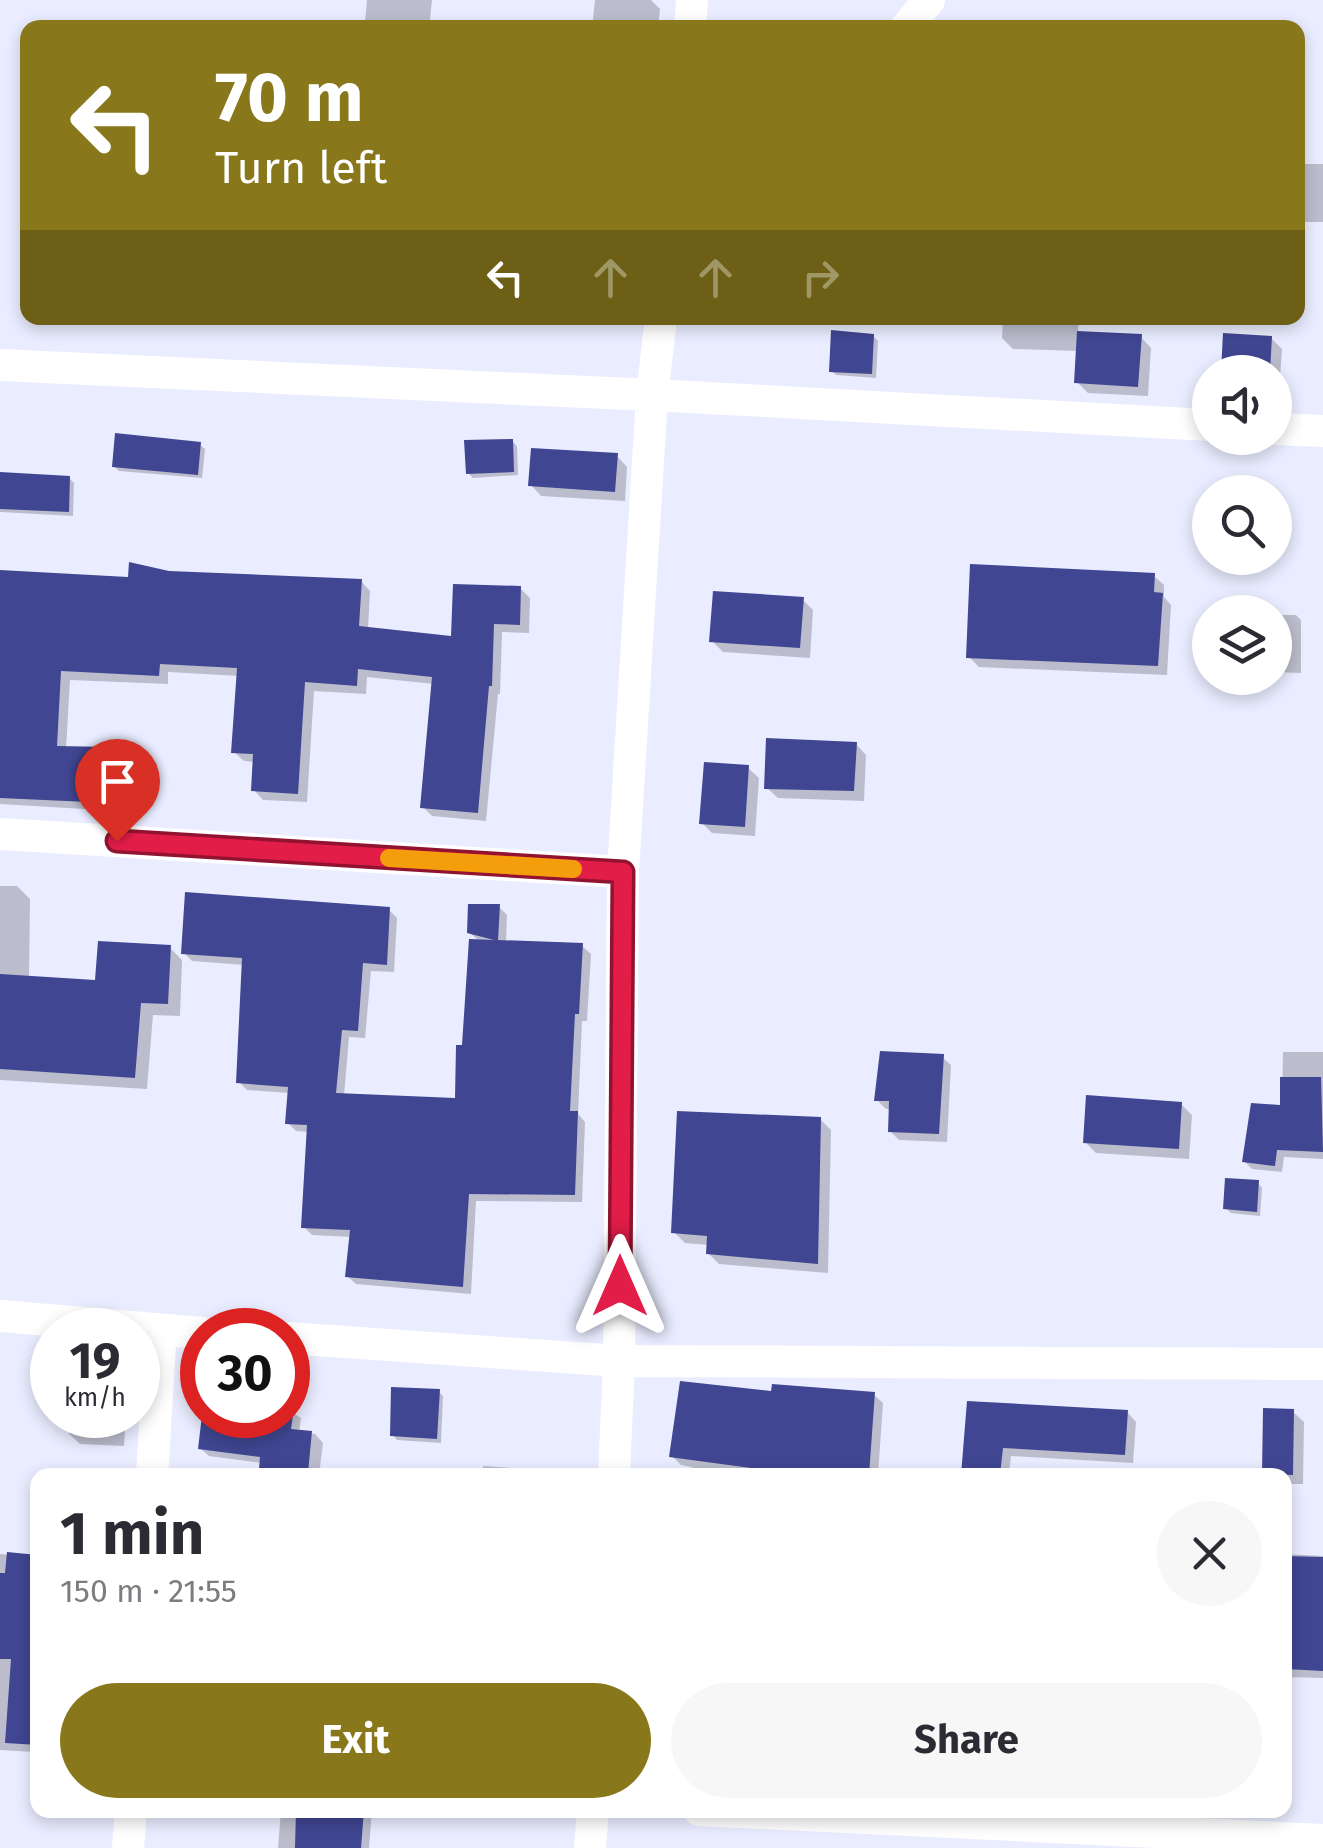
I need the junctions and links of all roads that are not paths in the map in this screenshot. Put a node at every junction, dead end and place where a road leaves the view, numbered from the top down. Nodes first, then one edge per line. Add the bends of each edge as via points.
1 (929, 0) edge
2 (913, 20) edge
3 (661, 325) edge
4 (0, 366) edge
5 (652, 395) junction
6 (1192, 424) edge
7 (1292, 430) edge
8 (1323, 431) edge
9 (0, 834) edge
10 (623, 872) junction
11 (0, 1316) edge
12 (161, 1330) junction
13 (180, 1331) edge
14 (310, 1340) edge
15 (619, 1361) junction
16 (1323, 1364) edge
17 (152, 1468) edge
18 (614, 1468) edge
19 (130, 1818) edge
20 (592, 1818) edge
21 (865, 1818) edge
22 (1323, 1840) edge
23 (128, 1848) edge
24 (590, 1848) edge

1 - 2 street
3 - 5 street
4 - 5 street
5 - 6 street
5 - 10 street
7 - 8 street
9 - 10 street
10 - 15 street
11 - 12 street
12 - 13 street
12 - 17 street
14 - 15 street
15 - 16 street
15 - 18 street
19 - 23 street
20 - 24 street
21 - 22 street

